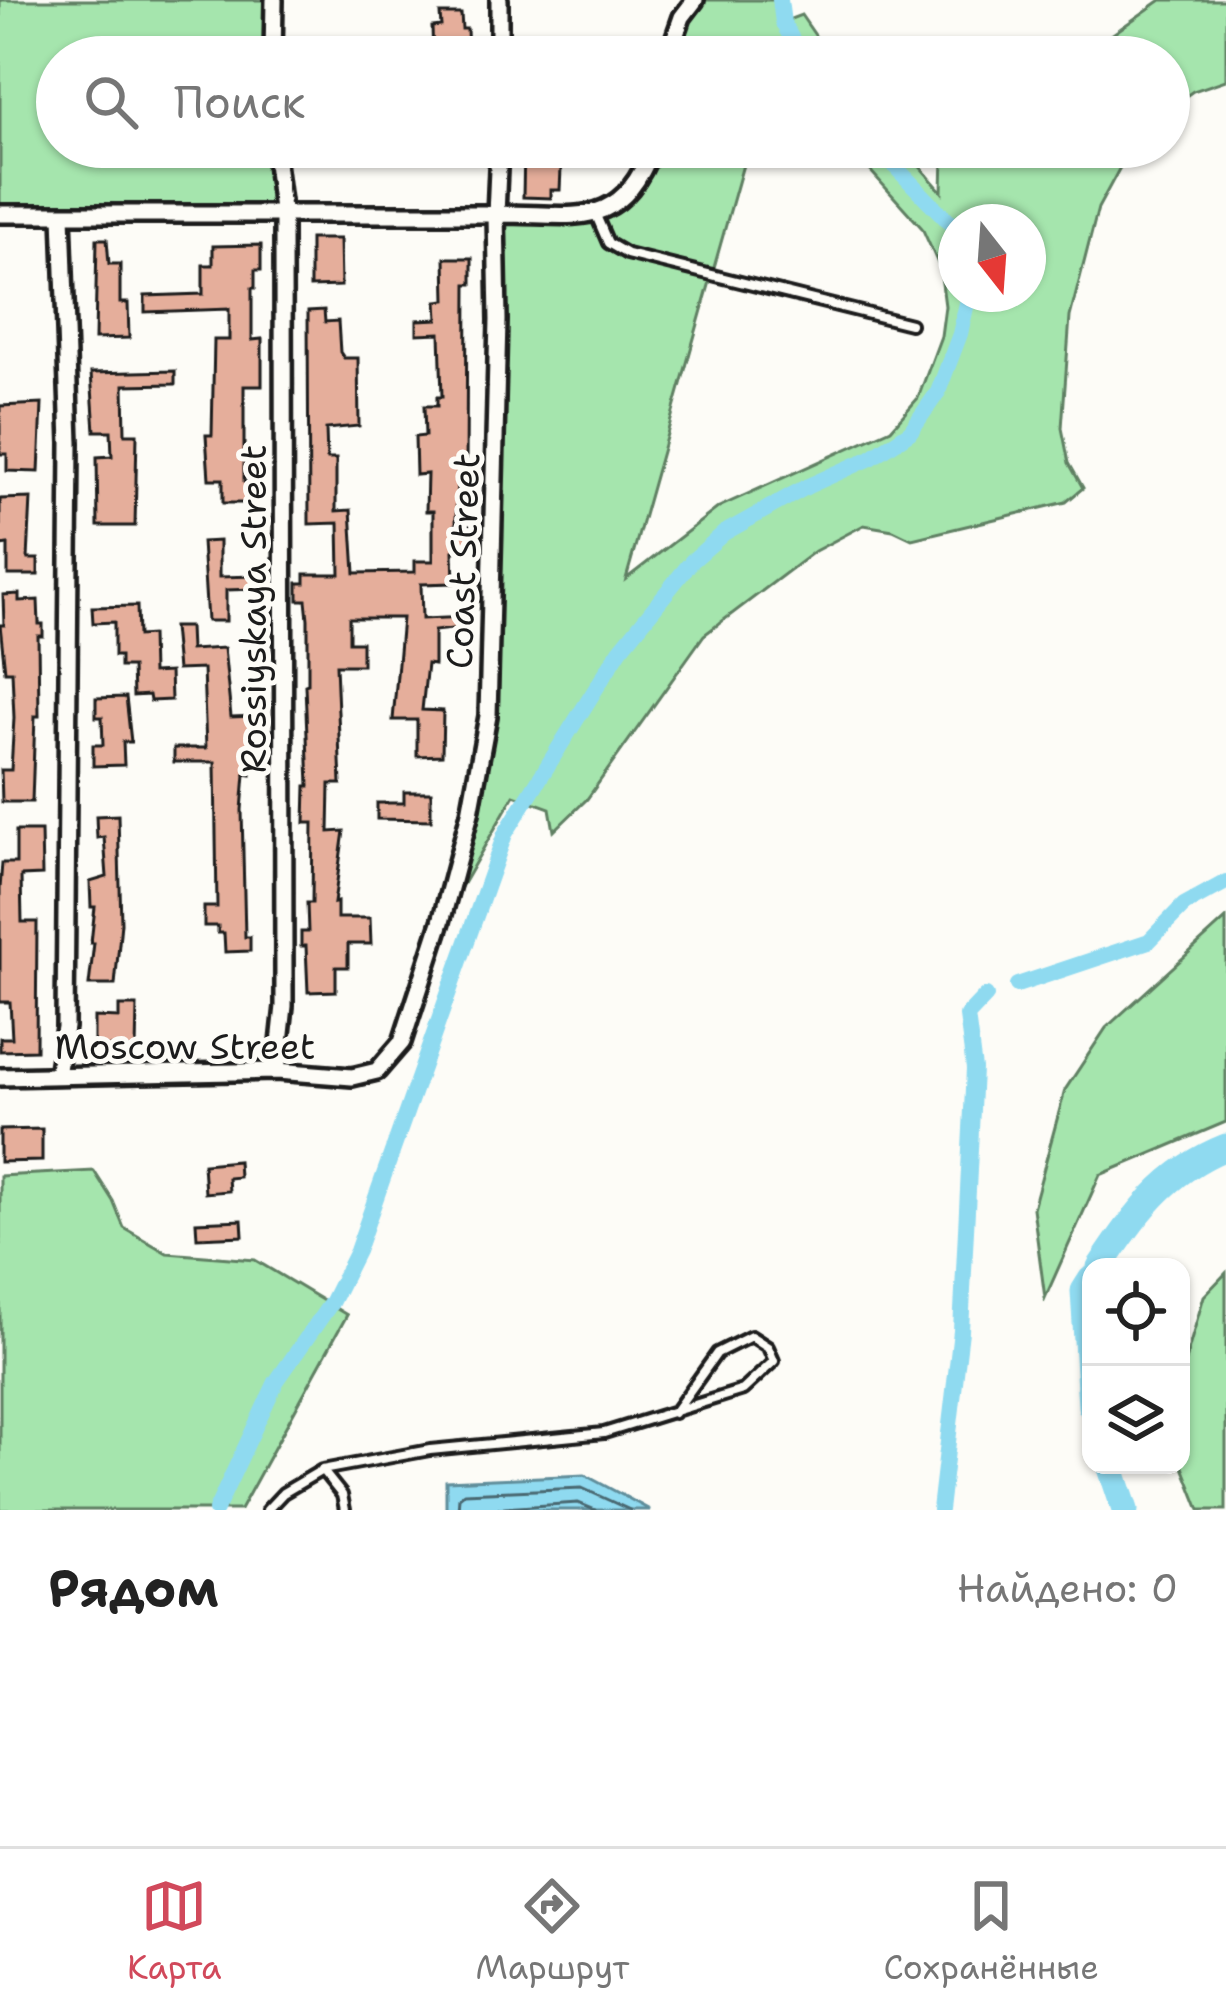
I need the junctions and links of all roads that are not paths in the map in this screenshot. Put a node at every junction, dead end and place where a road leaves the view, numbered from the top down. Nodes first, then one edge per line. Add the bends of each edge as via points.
1 (274, 0) edge
2 (499, 0) edge
3 (695, 0) edge
4 (273, 36) edge
5 (499, 36) edge
6 (675, 36) edge
7 (277, 168) edge
8 (498, 168) edge
9 (641, 168) edge
10 (595, 213) junction
11 (0, 214) edge
12 (496, 214) junction
13 (62, 215) junction
14 (283, 217) junction
15 (910, 324) dead end
16 (277, 1071) junction
17 (57, 1075) junction
18 (369, 1076) joint
19 (0, 1077) edge
20 (674, 1413) junction
21 (322, 1470) junction
22 (267, 1510) edge
23 (345, 1510) edge

1 - 4 street
2 - 5 street
3 - 6 street
7 - 14 street, Rossiyskaya Street
8 - 12 street, Coast Street
9 - 10 street via 624,199
10 - 12 street
10 - 15 lane via 608,243 627,254
11 - 13 street
12 - 14 street
12 - 18 street, Coast Street via 488,716 470,813 406,1029
13 - 14 street
13 - 17 street via 70,535 65,1027
14 - 16 street, Rossiyskaya Street via 284,1006
16 - 17 street, Moscow Street
16 - 18 street, Moscow Street
17 - 19 street, Moscow Street
20 - 20 lane via 718,1353 751,1336 768,1347 774,1361 743,1390
20 - 21 lane via 604,1433
21 - 22 lane
21 - 23 lane

